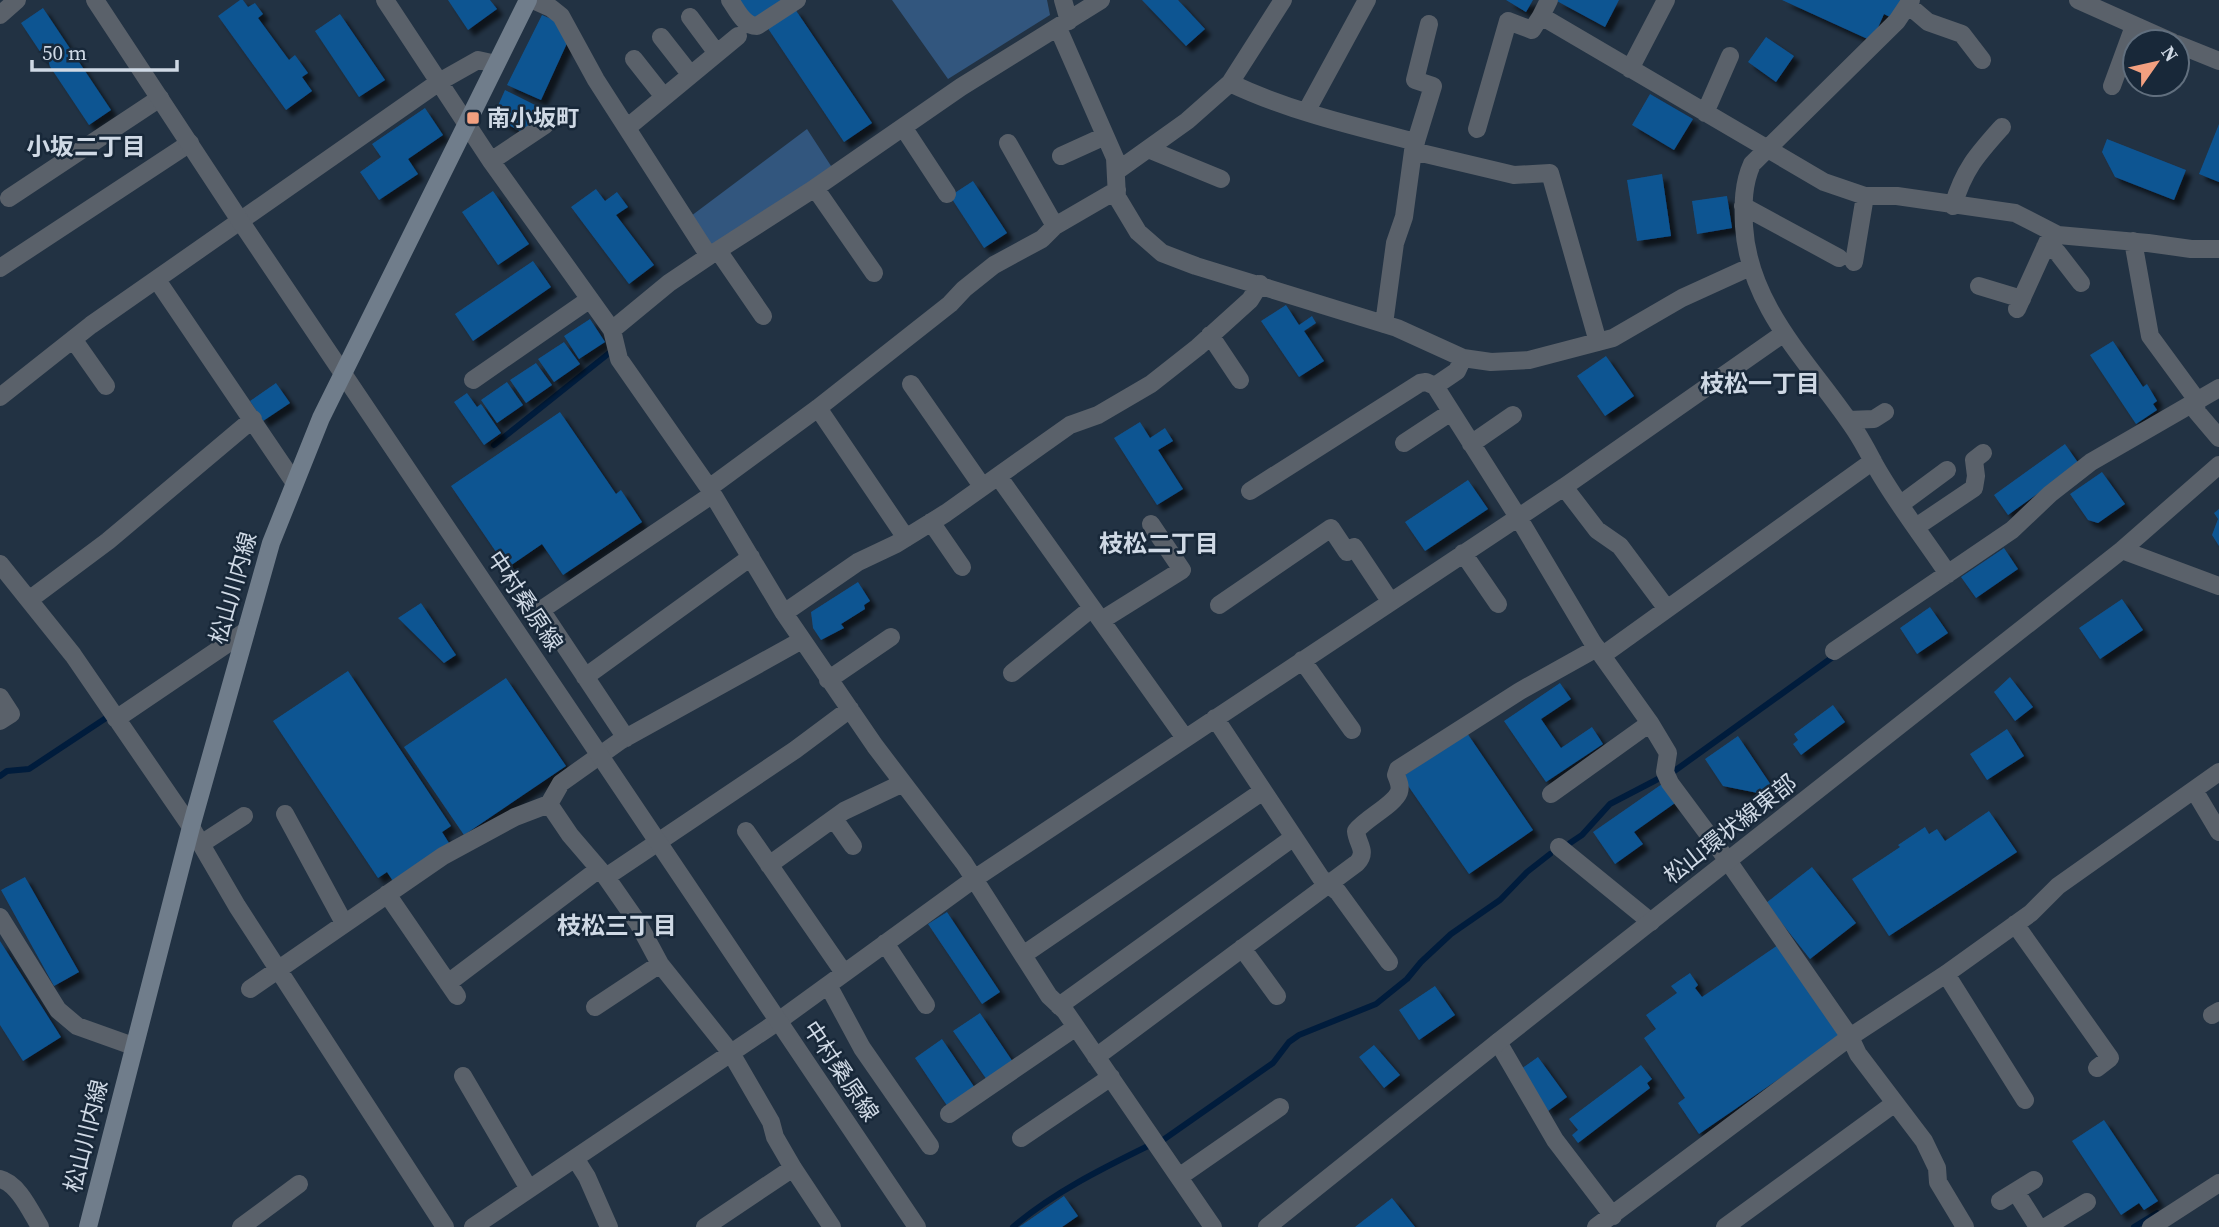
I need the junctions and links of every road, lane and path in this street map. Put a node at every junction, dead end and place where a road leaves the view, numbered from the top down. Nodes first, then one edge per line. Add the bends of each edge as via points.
1 (18, 0) edge
2 (95, 0) edge
3 (385, 0) edge
4 (531, 0) edge
5 (730, 0) edge
6 (797, 0) edge
7 (1063, 0) edge
8 (1101, 0) edge
9 (1283, 0) edge
10 (1367, 0) edge
11 (1666, 0) edge
12 (2078, 0) edge
13 (1910, 3) edge
14 (1545, 8) edge
15 (0, 15) edge
16 (690, 17) dead end
17 (1429, 24) dead end
18 (1064, 25) junction
19 (2134, 26) junction
20 (2139, 28) edge
21 (737, 36) dead end
22 (661, 37) dead end
23 (2191, 50) edge
24 (716, 52) junction
25 (1730, 56) dead end
26 (635, 59) dead end
27 (1982, 60) dead end
28 (2219, 61) edge
29 (496, 64) junction
30 (1630, 69) junction
31 (690, 74) junction
32 (439, 82) junction
33 (1230, 83) junction
34 (2112, 86) dead end
35 (663, 97) junction
36 (160, 98) junction
37 (1306, 112) junction
38 (1705, 113) junction
39 (467, 124) junction
40 (545, 125) dead end
41 (628, 127) junction
42 (903, 127) junction
43 (2002, 127) dead end
44 (1477, 129) dead end
45 (1105, 136) junction
46 (190, 143) junction
47 (1008, 144) dead end
48 (1415, 147) junction
49 (1148, 149) junction
50 (1766, 149) junction
51 (1061, 156) dead end
52 (491, 161) junction
53 (1117, 171) junction
54 (1221, 179) dead end
55 (815, 188) junction
56 (1117, 190) junction
57 (947, 194) dead end
58 (1865, 196) junction
59 (9, 198) dead end
60 (1743, 206) junction
61 (1953, 206) junction
62 (241, 222) junction
63 (1055, 226) junction
64 (2048, 239) junction
65 (2133, 242) junction
66 (2219, 249) edge
67 (714, 253) junction
68 (1750, 267) junction
69 (0, 268) edge
70 (874, 274) dead end
71 (157, 280) junction
72 (2081, 283) dead end
73 (1259, 284) junction
74 (1979, 286) dead end
75 (590, 299) junction
76 (763, 316) dead end
77 (1384, 324) junction
78 (612, 330) junction
79 (1784, 333) junction
80 (1210, 335) junction
81 (73, 339) junction
82 (1598, 342) junction
83 (1463, 358) junction
84 (343, 373) junction
85 (473, 380) dead end
86 (1240, 380) dead end
87 (911, 384) dead end
88 (106, 386) dead end
89 (1435, 386) junction
90 (2219, 388) edge
91 (0, 397) edge
92 (2195, 403) junction
93 (818, 408) junction
94 (1451, 412) junction
95 (1885, 412) dead end
96 (1513, 415) dead end
97 (253, 419) junction
98 (1848, 420) junction
99 (2219, 439) edge
100 (1404, 443) dead end
101 (1471, 444) junction
102 (1983, 453) dead end
103 (1873, 461) junction
104 (2219, 465) edge
105 (1947, 470) dead end
106 (998, 476) junction
107 (294, 482) junction
108 (982, 486) junction
109 (1564, 487) junction
110 (711, 491) junction
111 (1250, 491) dead end
112 (1901, 504) junction
113 (1518, 517) junction
114 (931, 522) junction
115 (1151, 524) dead end
116 (1916, 527) junction
117 (906, 538) junction
118 (2122, 550) junction
119 (1463, 553) junction
120 (751, 557) junction
121 (0, 564) edge
122 (962, 567) dead end
123 (1948, 573) junction
124 (2219, 586) edge
125 (29, 600) junction
126 (1391, 601) junction
127 (1498, 604) dead end
128 (1219, 606) dead end
129 (1667, 609) junction
130 (784, 613) junction
131 (1097, 614) junction
132 (246, 631) junction
133 (891, 637) dead end
134 (802, 640) junction
135 (1834, 651) dead end
136 (1600, 652) junction
137 (1302, 660) junction
138 (1012, 673) dead end
139 (585, 677) junction
140 (828, 680) junction
141 (0, 697) edge
142 (850, 709) junction
143 (1215, 718) junction
144 (116, 719) junction
145 (0, 721) edge
146 (1650, 723) junction
147 (1352, 730) dead end
148 (626, 738) junction
149 (1185, 738) junction
150 (599, 756) junction
151 (2219, 772) edge
152 (903, 783) junction
153 (2194, 790) junction
154 (1263, 791) junction
155 (1551, 794) dead end
156 (549, 804) junction
157 (285, 814) dead end
158 (244, 816) dead end
159 (834, 819) junction
160 (191, 827) junction
161 (746, 831) dead end
162 (2219, 832) edge
163 (1294, 837) junction
164 (656, 841) junction
165 (201, 844) junction
166 (853, 846) dead end
167 (1559, 847) dead end
168 (1728, 861) junction
169 (769, 865) junction
170 (602, 873) junction
171 (974, 878) junction
172 (1329, 884) junction
173 (387, 894) junction
174 (0, 917) edge
175 (1651, 922) junction
176 (344, 923) junction
177 (2015, 924) junction
178 (885, 943) junction
179 (1242, 948) junction
180 (1023, 955) junction
181 (1388, 962) dead end
182 (660, 964) junction
183 (278, 968) junction
184 (844, 974) junction
185 (1946, 974) junction
186 (828, 985) junction
187 (250, 989) dead end
188 (1277, 996) dead end
189 (926, 1005) dead end
190 (1059, 1006) junction
191 (595, 1007) dead end
192 (777, 1022) junction
193 (1076, 1027) junction
194 (1850, 1037) junction
195 (1498, 1042) junction
196 (133, 1046) junction
197 (731, 1053) junction
198 (1096, 1057) junction
199 (2097, 1068) dead end
200 (463, 1076) dead end
201 (1111, 1077) junction
202 (2025, 1100) dead end
203 (1895, 1103) junction
204 (1280, 1107) dead end
205 (949, 1114) dead end
206 (1021, 1138) dead end
207 (930, 1146) dead end
208 (575, 1158) junction
209 (793, 1168) junction
210 (1179, 1177) junction
211 (0, 1179) edge
212 (2034, 1180) dead end
213 (2219, 1183) edge
214 (299, 1184) dead end
215 (529, 1189) junction
216 (2087, 1202) dead end
217 (1609, 1222) edge
218 (2160, 1225) edge
219 (40, 1227) edge
220 (88, 1227) edge
221 (241, 1227) edge
222 (444, 1227) edge
223 (473, 1227) edge
224 (609, 1227) edge
225 (705, 1227) edge
226 (832, 1227) edge
227 (917, 1227) edge
228 (1213, 1227) edge
229 (1267, 1227) edge
230 (1725, 1227) edge
231 (1965, 1227) edge
232 (2038, 1227) edge
233 (2046, 1227) edge

1 - 15 street
2 - 36 street, 中村桑原線
3 - 32 street
4 - 29 main road, 松山川内線
4 - 41 street via 561,16
5 - 6 street via 746,23 757,26
7 - 18 street
8 - 18 street
9 - 33 street
10 - 37 street
11 - 30 street
12 - 19 street
13 - 27 street via 1928,22 1962,34
13 - 50 street
14 - 30 street
14 - 44 street via 1532,30 1508,21
16 - 24 street
17 - 48 street via 1415,80 1433,86
18 - 42 street
18 - 45 street
19 - 20 street
19 - 34 street
21 - 24 street
22 - 31 street
23 - 28 street
24 - 31 street
25 - 38 street
26 - 35 street
29 - 32 street via 478,60
29 - 39 main road, 松山川内線
30 - 38 street
31 - 35 street
32 - 39 street
32 - 62 street
33 - 37 street
33 - 49 street
35 - 41 street
36 - 46 street, 中村桑原線
36 - 59 street
37 - 48 street
38 - 50 street
39 - 52 street
39 - 84 main road, 松山川内線
40 - 52 street
41 - 67 street via 684,219
42 - 55 street
42 - 57 street
43 - 61 street via 1964,174
45 - 51 street
45 - 53 street
46 - 62 street, 中村桑原線
46 - 69 street
47 - 63 street
48 - 77 street
48 - 82 street via 1514,175 1550,173
49 - 53 street
49 - 54 street
50 - 58 street via 1824,182
50 - 60 street via 1746,178
52 - 75 street
53 - 56 street
55 - 67 street
55 - 70 street
56 - 63 street
56 - 73 street via 1116,197 1138,232 1162,253
58 - 60 street via 1847,260
58 - 61 street via 1897,196
60 - 68 street
61 - 64 street via 2015,213
62 - 71 street
62 - 84 street, 中村桑原線
63 - 93 street via 1042,239 994,265
64 - 65 street
64 - 72 street
64 - 74 street via 2020,304
65 - 66 street
65 - 92 street via 2150,337
67 - 76 street
67 - 78 street
68 - 79 street via 1762,298
68 - 82 street
71 - 81 street
71 - 97 street
73 - 77 street
73 - 80 street via 1250,300
75 - 78 street
75 - 85 street
77 - 83 street
78 - 110 street via 619,359
79 - 98 street
79 - 109 street
80 - 86 street
80 - 106 street via 1151,384 1098,415 1070,425
81 - 88 street
81 - 91 street
82 - 83 street via 1530,360
83 - 89 street via 1457,371
84 - 107 main road, 松山川内線
84 - 150 street, 中村桑原線
87 - 108 street
89 - 94 street
89 - 111 street via 1420,383
90 - 92 street
92 - 99 street
92 - 123 street via 2091,462 2012,530
93 - 110 street
93 - 117 street
94 - 100 street
94 - 101 street
95 - 98 street via 1874,419
96 - 101 street
97 - 107 street
97 - 125 street via 108,541
98 - 103 street
101 - 113 street
102 - 116 street via 1974,460 1974,488
103 - 112 street
103 - 129 street
104 - 118 street, 松山環状線東部
105 - 112 street
106 - 108 street
106 - 131 street
107 - 132 main road, 松山川内線
108 - 114 street
109 - 113 street
109 - 129 street via 1597,530 1619,546
110 - 120 street
110 - 139 street via 541,610
112 - 116 street
113 - 119 street
113 - 136 street
114 - 117 street
114 - 122 street
115 - 131 street via 1181,569
116 - 123 street
117 - 130 street via 858,562
118 - 124 street
118 - 168 street, 松山環状線東部
119 - 126 street
119 - 127 street
120 - 130 street
120 - 139 street
121 - 125 street
123 - 135 street
125 - 144 street
126 - 128 street via 1354,547 1347,552 1331,528
126 - 137 street
129 - 136 street
130 - 134 street
131 - 138 street
131 - 149 street
132 - 144 street
132 - 160 main road, 松山川内線
133 - 140 street
134 - 140 street
134 - 148 street
136 - 146 street
136 - 172 street via 1520,691 1398,769 1399,793 1356,831 1362,857
137 - 143 street
137 - 147 street
139 - 148 street
140 - 142 street
141 - 145 street via 11,714
142 - 152 street
142 - 164 street
143 - 149 street
143 - 154 street
144 - 160 street
146 - 155 street
146 - 168 street via 1668,753 1665,772 1670,783
148 - 150 street
149 - 171 street
150 - 156 street via 561,783
150 - 164 street, 中村桑原線
151 - 153 street
152 - 159 street
152 - 171 street
153 - 162 street
153 - 177 street via 2058,886
154 - 163 street
154 - 180 street
156 - 170 street
156 - 173 street via 443,856
157 - 176 street
158 - 165 street
159 - 166 street
159 - 169 street
160 - 165 street
160 - 196 main road, 松山川内線
161 - 169 street
163 - 172 street
163 - 190 street
164 - 170 street
164 - 192 street, 中村桑原線
165 - 183 street
167 - 175 street
168 - 175 street, 松山環状線東部
168 - 194 street
169 - 184 street
170 - 173 street via 453,989
170 - 182 street
171 - 178 street
171 - 180 street
172 - 179 street
172 - 181 street
173 - 176 street
174 - 196 street via 58,1010 77,1026
175 - 195 street, 松山環状線東部
176 - 183 street
177 - 185 street
177 - 199 street via 2110,1058
178 - 184 street
178 - 189 street
179 - 188 street
179 - 198 street
180 - 190 street
182 - 191 street
182 - 197 street
183 - 187 street
183 - 222 street
184 - 186 street
185 - 194 street
185 - 202 street
186 - 192 street
186 - 207 street via 862,1048
190 - 193 street
192 - 197 street
192 - 227 street, 中村桑原線
193 - 198 street
193 - 205 street
194 - 203 street via 1857,1054
194 - 217 street via 1688,1156
195 - 217 street
195 - 229 street, 松山環状線東部
196 - 220 main road, 松山川内線
197 - 208 street
197 - 209 street
198 - 201 street
200 - 215 street
201 - 206 street
201 - 210 street
203 - 230 street
203 - 231 street via 1924,1141 1937,1168 1938,1182
204 - 210 street
208 - 215 street
208 - 224 street
209 - 225 street
209 - 226 street
210 - 228 street
211 - 219 street via 15,1189
212 - 232 street via 2008,1196
213 - 218 street
214 - 221 street
215 - 223 street
216 - 233 street

